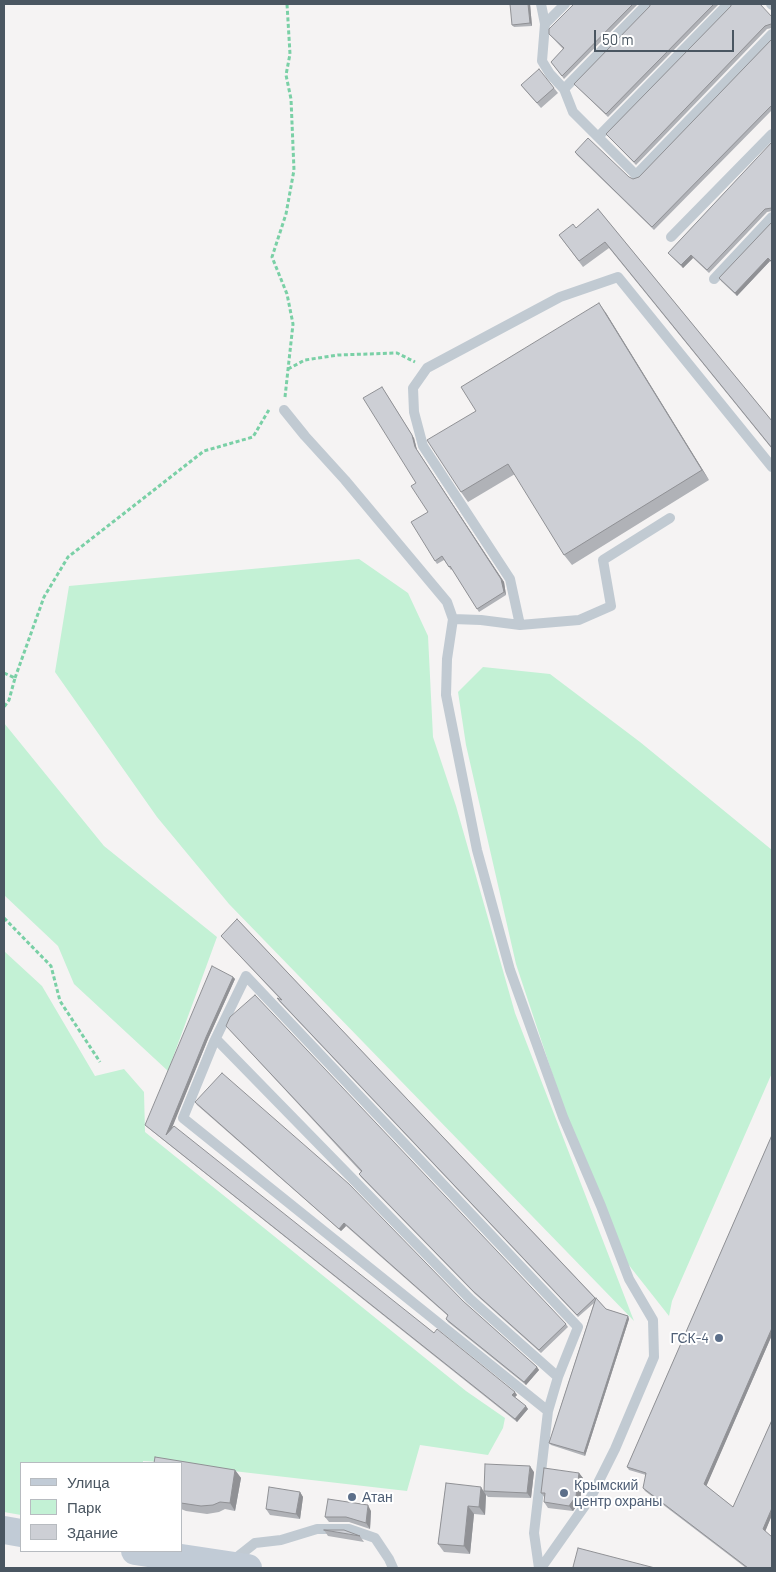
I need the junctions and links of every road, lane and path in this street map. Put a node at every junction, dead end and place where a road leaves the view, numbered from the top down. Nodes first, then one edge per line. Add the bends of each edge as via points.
1 (288, 4) edge
2 (541, 4) edge
3 (565, 4) edge
4 (647, 4) edge
5 (728, 4) edge
6 (545, 24) junction
7 (772, 34) edge
8 (564, 89) junction
9 (772, 134) edge
10 (598, 137) junction
11 (772, 217) edge
12 (671, 237) dead end
13 (714, 279) dead end
14 (427, 368) junction
15 (288, 369) junction
16 (285, 394) junction
17 (279, 399) dead end
18 (274, 404) dead end
19 (284, 410) joint
20 (772, 467) edge
21 (670, 518) dead end
22 (452, 620) junction
23 (520, 624) junction
24 (4, 673) edge
25 (15, 678) junction
26 (4, 707) edge
27 (4, 918) edge
28 (216, 1039) junction
29 (100, 1062) dead end
30 (558, 1377) junction
31 (548, 1411) junction
32 (4, 1530) edge
33 (20, 1533) edge
34 (141, 1552) edge
35 (238, 1567) edge
36 (393, 1568) edge
37 (540, 1568) edge

1 - 15 path via 290,54 286,75 291,98 294,170 286,214 272,257 287,294 293,324
2 - 6 lane
3 - 6 lane
4 - 8 lane
5 - 10 lane
6 - 8 lane via 542,61
7 - 10 lane via 636,175
8 - 10 lane via 573,112
9 - 12 lane
11 - 13 lane
14 - 15 path via 397,353 330,356 305,360
14 - 20 lane via 560,297 618,276
14 - 23 lane via 413,388 414,412 423,446 510,579
15 - 16 path
16 - 17 path
16 - 19 path
18 - 25 path via 253,437 204,451 68,557 44,597
19 - 22 lane via 429,579 447,602
21 - 23 lane via 603,560 611,606 579,620
22 - 23 lane
22 - 37 lane via 446,659 446,696 476,850 510,970 563,1117 602,1206 629,1279 653,1320 654,1357 615,1449 591,1497
24 - 25 path
25 - 26 path
27 - 29 path via 51,966 60,1001
28 - 30 lane via 470,1299
28 - 30 lane via 246,976 578,1327
28 - 31 lane via 184,1118
30 - 31 lane
31 - 37 lane via 534,1533
32 - 33 main road
34 - 35 main road
35 - 36 lane via 255,1543 281,1540 317,1528 349,1529 375,1538

